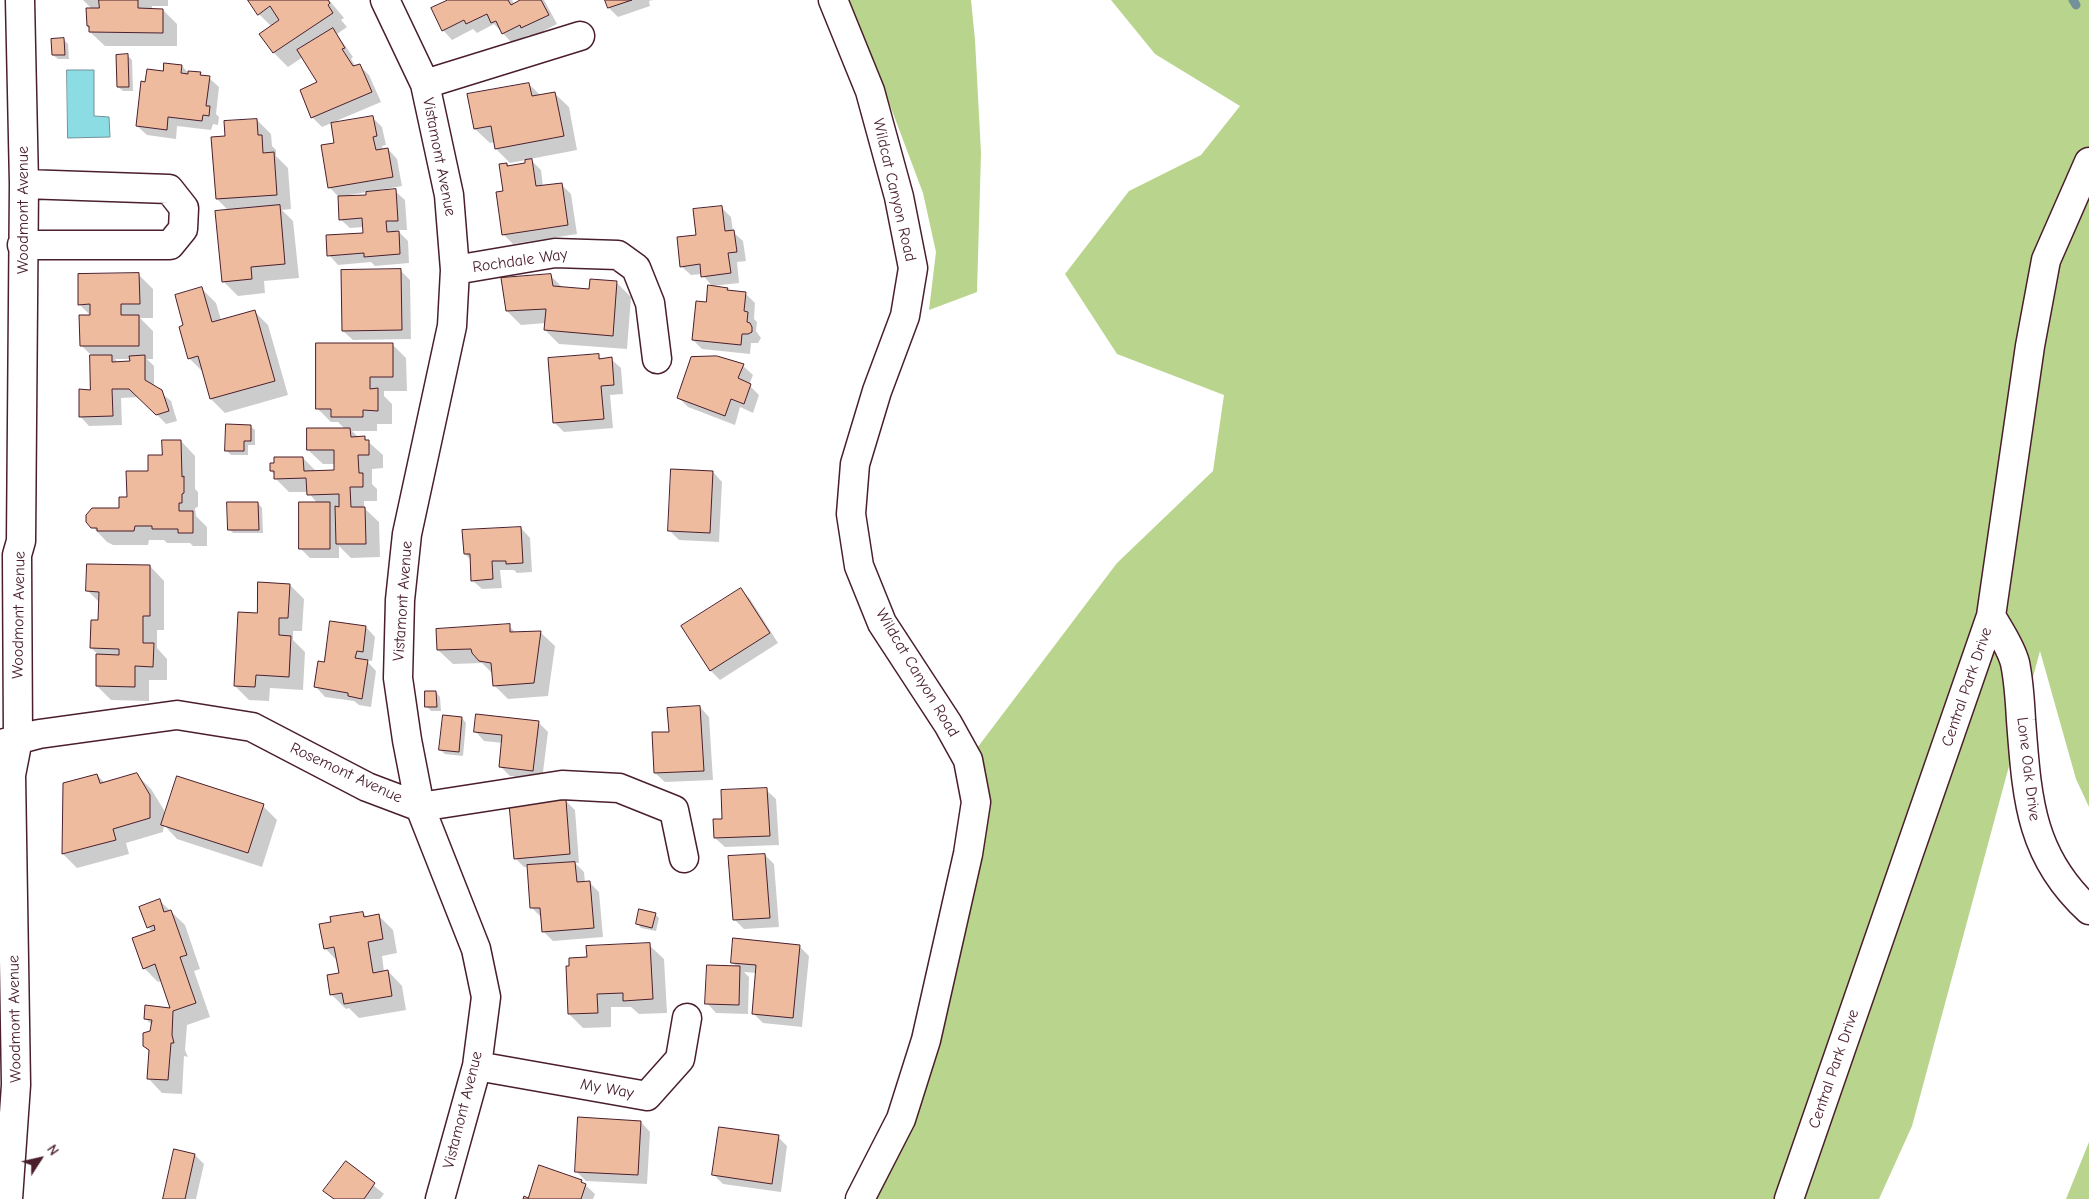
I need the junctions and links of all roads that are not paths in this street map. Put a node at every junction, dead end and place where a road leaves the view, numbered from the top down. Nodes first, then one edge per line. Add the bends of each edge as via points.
1 (20, 0) edge
2 (385, 0) edge
3 (833, 0) edge
4 (580, 36) dead end
5 (425, 84) junction
6 (2089, 162) edge
7 (24, 184) junction
8 (22, 245) junction
9 (455, 270) junction
10 (657, 359) dead end
11 (1991, 616) junction
12 (9, 742) edge
13 (420, 807) junction
14 (684, 858) dead end
15 (2089, 910) edge
16 (687, 1018) dead end
17 (477, 1066) junction
18 (8, 1199) edge
19 (440, 1199) edge
20 (860, 1199) edge
21 (1789, 1199) edge

1 - 7 street, Woodmont Avenue
2 - 5 street, Vistamont Avenue
3 - 20 street, Wildcat Canyon Road via 870,91 899,197 912,268 905,316 877,391 856,464 851,514 859,566 882,624 968,760 976,802 968,854 926,1040 901,1119
4 - 5 street
5 - 9 street, Vistamont Avenue via 449,195
6 - 11 street, Central Park Drive via 2046,260
7 - 8 street, Woodmont Avenue
7 - 8 street via 169,189 184,208 183,229 170,244
8 - 12 street, Woodmont Avenue via 21,541 16,555
9 - 10 street, Rochdale Way via 555,253 618,255 636,268 650,302
9 - 13 street, Vistamont Avenue via 452,326 407,534 400,600 398,678
11 - 15 street, Lone Oak Drive via 2015,661 2026,785 2036,831 2050,862 2074,896
11 - 21 street, Central Park Drive
12 - 13 street, Rosemont Avenue via 177,715 252,727 367,787
12 - 18 street, Woodmont Avenue via 16,1085
13 - 14 street, Rosemont Avenue via 562,785 619,788 674,810
13 - 17 street, Vistamont Avenue via 476,949 486,997
16 - 17 street, My Way via 680,1059 647,1096
17 - 19 street, Vistamont Avenue

